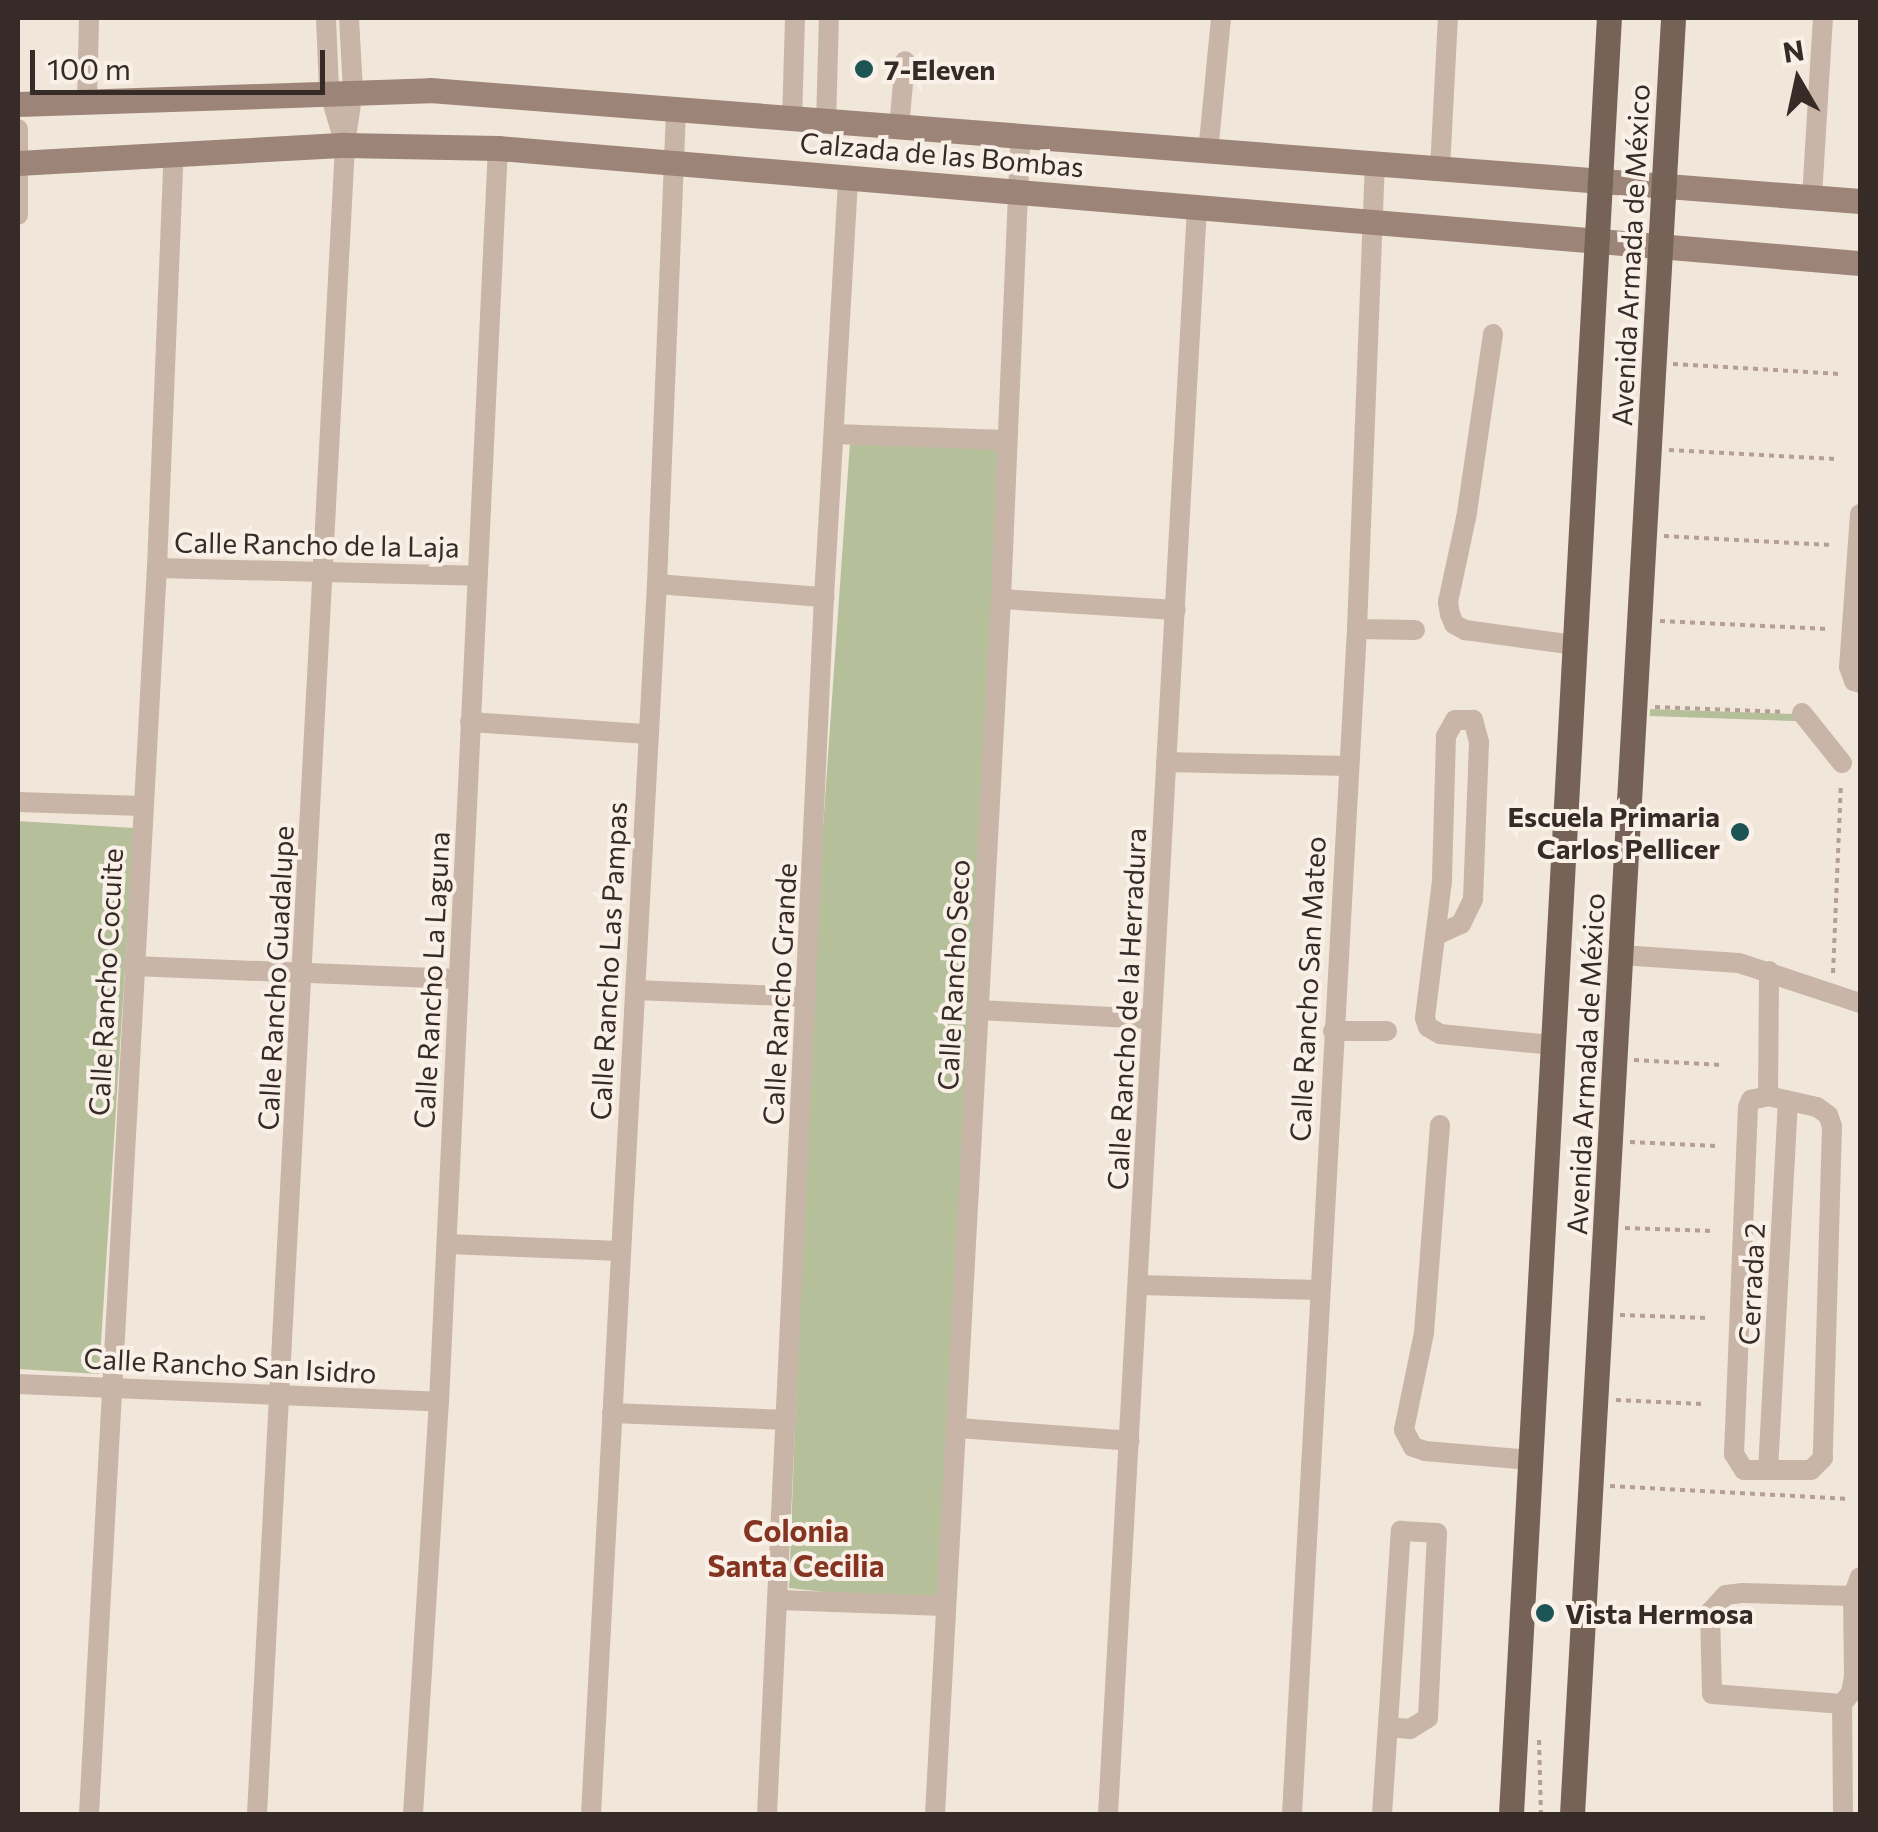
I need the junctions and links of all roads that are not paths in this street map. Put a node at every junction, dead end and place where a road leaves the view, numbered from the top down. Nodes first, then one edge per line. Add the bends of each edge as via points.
1 (89, 18) edge
2 (326, 18) edge
3 (349, 18) edge
4 (795, 18) edge
5 (829, 18) edge
6 (1221, 18) edge
7 (1448, 18) edge
8 (1609, 18) edge
9 (1672, 18) edge
10 (1823, 18) edge
11 (905, 61) dead end
12 (341, 91) junction
13 (87, 101) junction
14 (18, 104) edge
15 (676, 111) junction
16 (792, 120) junction
17 (826, 122) junction
18 (898, 128) junction
19 (18, 129) edge
20 (1020, 138) junction
21 (345, 145) junction
22 (498, 148) junction
23 (1208, 152) junction
24 (174, 153) junction
25 (674, 161) junction
26 (18, 163) edge
27 (1375, 166) junction
28 (1440, 170) junction
29 (848, 176) junction
30 (1598, 182) junction
31 (1663, 186) junction
32 (1018, 191) junction
33 (1812, 198) junction
34 (1860, 201) edge
35 (1197, 206) junction
36 (18, 215) edge
37 (1371, 222) junction
38 (1596, 240) junction
39 (1661, 246) junction
40 (1860, 263) edge
41 (1493, 334) dead end
42 (834, 434) junction
43 (1005, 440) junction
44 (1860, 514) edge
45 (157, 568) junction
46 (325, 568) junction
47 (476, 576) junction
48 (657, 584) junction
49 (824, 597) junction
50 (1001, 599) junction
51 (1176, 610) junction
52 (1358, 630) junction
53 (1415, 630) dead end
54 (1574, 645) junction
55 (1860, 683) edge
56 (1802, 713) road end
57 (470, 722) junction
58 (648, 734) junction
59 (1166, 762) junction
60 (1842, 763) road end
61 (1347, 766) junction
62 (18, 802) edge
63 (142, 806) junction
64 (1437, 935) junction
65 (1621, 955) junction
66 (133, 966) junction
67 (1769, 971) junction
68 (303, 973) junction
69 (458, 979) junction
70 (634, 990) junction
71 (807, 997) junction
72 (1860, 1003) edge
73 (978, 1010) junction
74 (1150, 1019) junction
75 (1333, 1031) junction
76 (1387, 1031) dead end
77 (1553, 1045) junction
78 (1778, 1098) junction
79 (1440, 1124) dead end
80 (446, 1244) junction
81 (620, 1251) junction
82 (1140, 1285) junction
83 (1319, 1290) junction
84 (18, 1384) edge
85 (110, 1385) junction
86 (280, 1393) junction
87 (439, 1402) junction
88 (612, 1412) junction
89 (787, 1420) junction
90 (959, 1428) junction
91 (1130, 1441) junction
92 (1530, 1460) junction
93 (1768, 1470) junction
94 (1856, 1586) edge
95 (779, 1600) junction
96 (944, 1606) junction
97 (1842, 1704) junction
98 (1388, 1727) junction
99 (89, 1814) edge
100 (257, 1814) edge
101 (413, 1814) edge
102 (590, 1814) edge
103 (767, 1814) edge
104 (935, 1814) edge
105 (1108, 1814) edge
106 (1292, 1814) edge
107 (1382, 1814) edge
108 (1511, 1814) edge
109 (1572, 1814) edge
110 (1842, 1814) edge

1 - 13 street
2 - 12 street
3 - 12 street
4 - 16 street
5 - 17 street
6 - 23 street
7 - 28 street
8 - 30 main road, Avenida Armada de México
9 - 31 main road, Avenida Armada de México
10 - 33 street
11 - 18 street
12 - 13 main road, Calzada de las Bombas
12 - 15 main road, Calzada de las Bombas via 430,90
12 - 21 street, Calle Rancho Guadalupe
13 - 14 main road, Calzada de las Bombas
15 - 16 main road, Calzada de las Bombas
15 - 25 street, Calle Rancho Las Pampas
16 - 17 main road, Calzada de las Bombas
17 - 18 main road, Calzada de las Bombas
18 - 20 main road, Calzada de las Bombas
19 - 26 street
20 - 23 main road, Calzada de las Bombas
20 - 32 street, Calle Rancho Seco
21 - 22 main road, Calzada de las Bombas
21 - 24 main road, Calzada de las Bombas
21 - 46 street, Calle Rancho Guadalupe
22 - 25 main road, Calzada de las Bombas
22 - 47 street, Calle Rancho La Laguna
23 - 27 main road, Calzada de las Bombas
24 - 26 main road, Calzada de las Bombas
24 - 45 street, Calle Rancho Cocuite
25 - 29 main road, Calzada de las Bombas
25 - 48 street, Calle Rancho Las Pampas
26 - 36 street
27 - 28 main road, Calzada de las Bombas
27 - 37 street, Calle Rancho San Mateo
28 - 30 main road, Calzada de las Bombas
29 - 32 main road, Calzada de las Bombas
29 - 42 street, Calle Rancho Grande
30 - 31 main road, Calzada de las Bombas
30 - 38 main road, Avenida Armada de México
31 - 33 main road, Calzada de las Bombas
31 - 39 main road, Avenida Armada de México
32 - 35 main road, Calzada de las Bombas
32 - 43 street, Calle Rancho Seco
33 - 34 main road, Calzada de las Bombas
35 - 37 main road, Calzada de las Bombas
35 - 51 street, Calle Rancho de la Herradura
37 - 38 main road, Calzada de las Bombas
37 - 52 street, Calle Rancho San Mateo
38 - 39 main road, Calzada de las Bombas
38 - 54 main road, Avenida Armada de México
39 - 40 main road, Calzada de las Bombas
39 - 65 main road, Avenida Armada de México
41 - 54 street via 1448,602 1454,624 1476,632
42 - 43 street
42 - 49 street, Calle Rancho Grande
43 - 50 street, Calle Rancho Seco
44 - 55 street via 1848,667
45 - 46 street, Calle Rancho de la Laja
45 - 63 street, Calle Rancho Cocuite
46 - 47 street, Calle Rancho de la Laja
46 - 68 street, Calle Rancho Guadalupe
47 - 57 street, Calle Rancho La Laguna
48 - 49 street
48 - 58 street, Calle Rancho Las Pampas
49 - 71 street, Calle Rancho Grande
50 - 51 street
50 - 73 street, Calle Rancho Seco
51 - 59 street, Calle Rancho de la Herradura
52 - 53 street
52 - 61 street, Calle Rancho San Mateo
54 - 77 main road, Avenida Armada de México
56 - 60 street
57 - 58 street
57 - 69 street, Calle Rancho La Laguna
58 - 70 street, Calle Rancho Las Pampas
59 - 61 street
59 - 74 street, Calle Rancho de la Herradura
61 - 75 street, Calle Rancho San Mateo
62 - 63 street
63 - 66 street, Calle Rancho Cocuite
64 - 64 street via 1446,736 1454,720 1473,720 1473,899 1462,924
64 - 77 street via 1424,1009 1428,1027 1440,1034
65 - 67 street
65 - 109 main road, Avenida Armada de México
66 - 68 street
66 - 85 street, Calle Rancho Cocuite
67 - 72 street
67 - 78 street, Cerrada 2
68 - 69 street
68 - 86 street, Calle Rancho Guadalupe
69 - 80 street, Calle Rancho La Laguna
70 - 71 street
70 - 81 street, Calle Rancho Las Pampas
71 - 89 street, Calle Rancho Grande
73 - 74 street
73 - 90 street, Calle Rancho Seco
74 - 82 street, Calle Rancho de la Herradura
75 - 76 street
75 - 83 street, Calle Rancho San Mateo
77 - 92 main road, Avenida Armada de México
78 - 93 street, Cerrada 2
78 - 93 street via 1751,1100 1748,1107 1734,1454 1744,1470
78 - 93 street via 1823,1110 1832,1126 1824,1458 1810,1470
79 - 92 street via 1424,1333 1403,1421 1406,1439 1425,1451
80 - 81 street
80 - 87 street, Calle Rancho La Laguna
81 - 88 street, Calle Rancho Las Pampas
82 - 83 street
82 - 91 street, Calle Rancho de la Herradura
83 - 106 street, Calle Rancho San Mateo
84 - 85 street, Calle Rancho San Isidro
85 - 86 street, Calle Rancho San Isidro
85 - 99 street, Calle Rancho Cocuite
86 - 87 street, Calle Rancho San Isidro
86 - 100 street, Calle Rancho Guadalupe
87 - 101 street, Calle Rancho La Laguna
88 - 89 street
88 - 102 street, Calle Rancho Las Pampas
89 - 95 street, Calle Rancho Grande
90 - 91 street
90 - 96 street, Calle Rancho Seco
91 - 105 street, Calle Rancho de la Herradura
92 - 108 main road, Avenida Armada de México
94 - 97 street via 1854,1676
94 - 97 street via 1726,1594 1710,1612 1712,1694
95 - 96 street
95 - 103 street, Calle Rancho Grande
96 - 104 street, Calle Rancho Seco
97 - 110 street
98 - 98 street via 1401,1531 1437,1532 1428,1718 1410,1729
98 - 107 street

